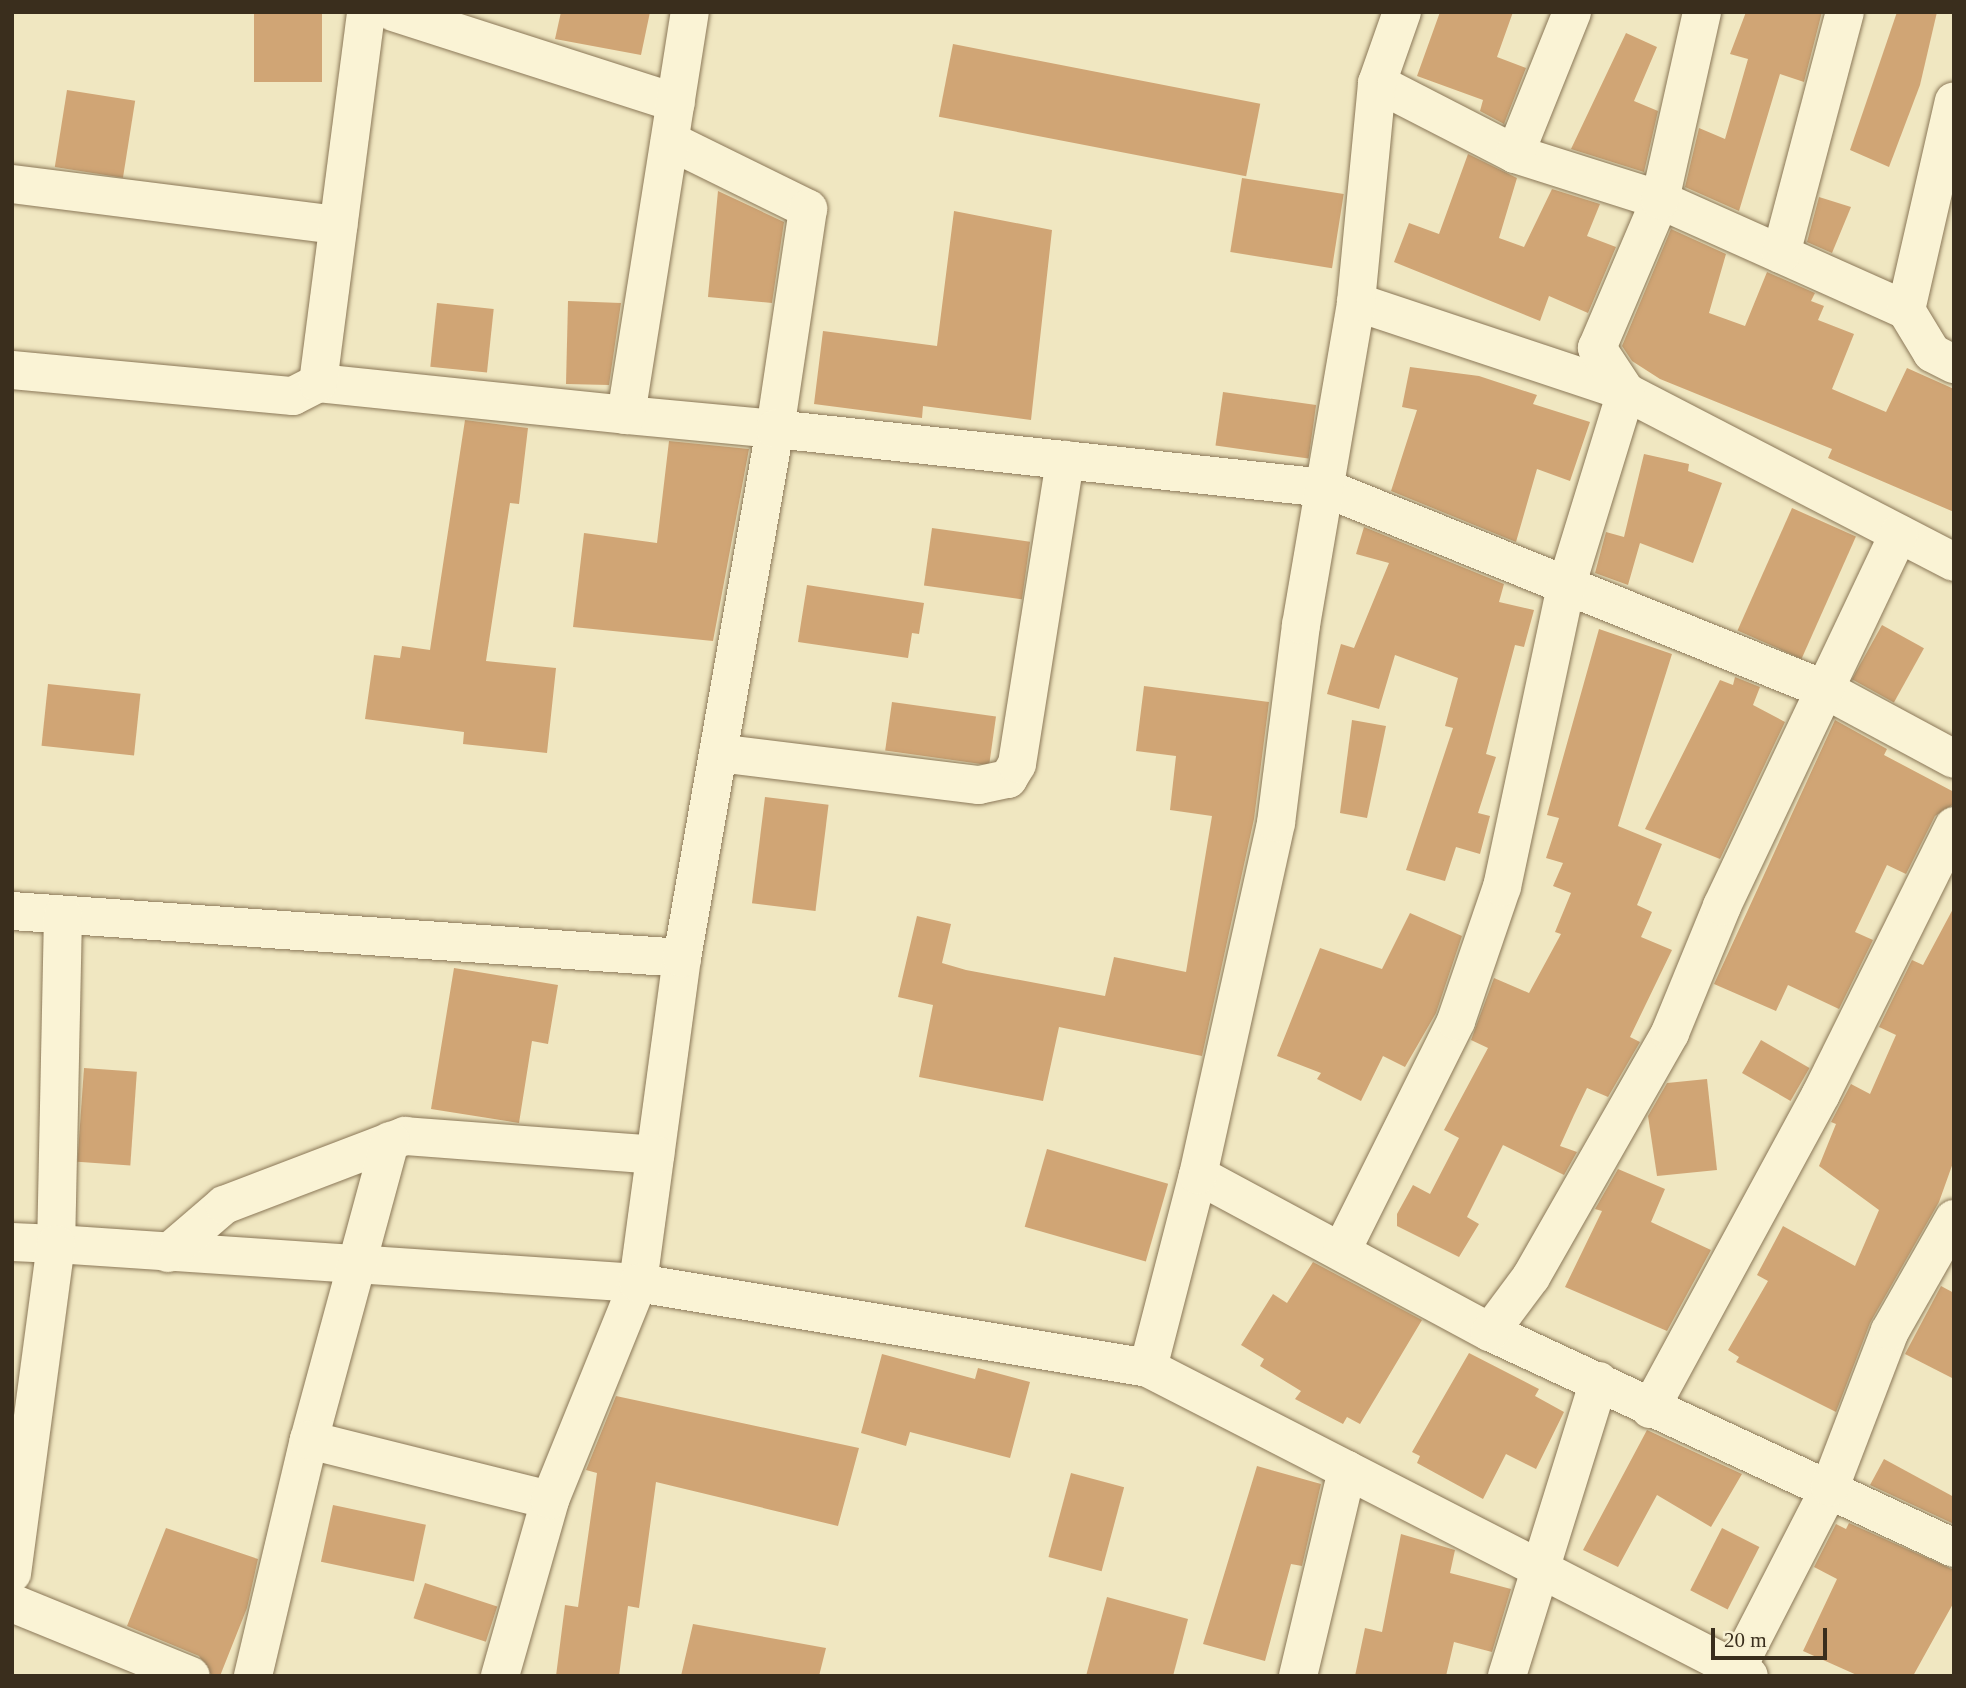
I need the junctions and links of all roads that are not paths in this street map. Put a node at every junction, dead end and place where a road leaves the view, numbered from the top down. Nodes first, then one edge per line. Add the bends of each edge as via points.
1 (366, 12) edge
2 (393, 12) edge
3 (691, 12) edge
4 (1402, 12) edge
5 (1572, 12) edge
6 (1702, 12) edge
7 (1845, 12) edge
8 (1377, 83) junction
9 (1954, 101) edge
10 (676, 103) junction
11 (670, 141) junction
12 (1515, 153) junction
13 (12, 184) edge
14 (1660, 200) junction
15 (338, 225) junction
16 (1781, 254) junction
17 (1356, 302) junction
18 (1906, 310) junction
19 (1954, 364) edge
20 (12, 370) edge
21 (318, 383) junction
22 (1626, 392) junction
23 (626, 415) junction
24 (775, 429) junction
25 (1065, 460) junction
26 (1325, 488) junction
27 (1899, 534) junction
28 (1954, 562) edge
29 (1566, 587) junction
30 (1826, 690) junction
31 (718, 753) junction
32 (1954, 759) edge
33 (1954, 826) edge
34 (12, 911) edge
35 (63, 915) junction
36 (682, 958) junction
37 (390, 1141) junction
38 (655, 1155) junction
39 (1198, 1175) junction
40 (1954, 1219) edge
41 (12, 1242) edge
42 (56, 1244) junction
43 (1342, 1250) junction
44 (168, 1253) junction
45 (361, 1262) junction
46 (638, 1283) junction
47 (1490, 1332) junction
48 (1148, 1368) junction
49 (1599, 1381) junction
50 (1650, 1409) junction
51 (309, 1440) junction
52 (1347, 1471) junction
53 (1830, 1487) junction
54 (550, 1500) junction
55 (1954, 1548) edge
56 (1538, 1565) junction
57 (12, 1573) edge
58 (12, 1604) edge
59 (1739, 1674) edge
60 (191, 1676) edge
61 (253, 1676) edge
62 (500, 1676) edge
63 (1298, 1676) edge
64 (1507, 1676) edge

1 - 15 street
2 - 10 street
3 - 10 street
4 - 8 street
5 - 12 street
6 - 14 street
7 - 16 street
8 - 12 street
8 - 17 street
9 - 18 street
10 - 11 street
11 - 23 street
11 - 24 street via 808,209
12 - 14 street
13 - 15 street
14 - 16 street
14 - 22 street via 1597,348
15 - 21 street
16 - 18 street
17 - 22 street
17 - 26 street
18 - 19 street via 1932,353
20 - 21 street via 293,396
21 - 23 street
22 - 27 street
22 - 29 street
23 - 24 street
24 - 25 street
24 - 31 street
25 - 26 street
25 - 31 street via 1017,764 1007,779 979,785
26 - 29 street
26 - 39 street via 1276,823
27 - 28 street
27 - 30 street
29 - 30 street
29 - 43 street via 1502,887 1456,1021
30 - 32 street
30 - 47 street via 1722,906 1670,1033 1531,1277
31 - 36 street
33 - 50 street via 1821,1094
34 - 35 street
35 - 36 street
35 - 42 street
36 - 38 street
37 - 38 street via 421,1135
37 - 44 street via 224,1205
37 - 45 street
38 - 46 street
39 - 43 street
39 - 48 street
40 - 53 street via 1890,1331
41 - 42 street
42 - 44 street
42 - 57 street
43 - 47 street
44 - 45 street
45 - 46 street
45 - 51 street
46 - 48 street
46 - 54 street
47 - 49 street
48 - 52 street
49 - 50 street
49 - 56 street
50 - 53 street
51 - 54 street
51 - 61 street
52 - 56 street
52 - 63 street
53 - 55 street
53 - 59 street
54 - 62 street
56 - 59 street
56 - 64 street
58 - 60 street

